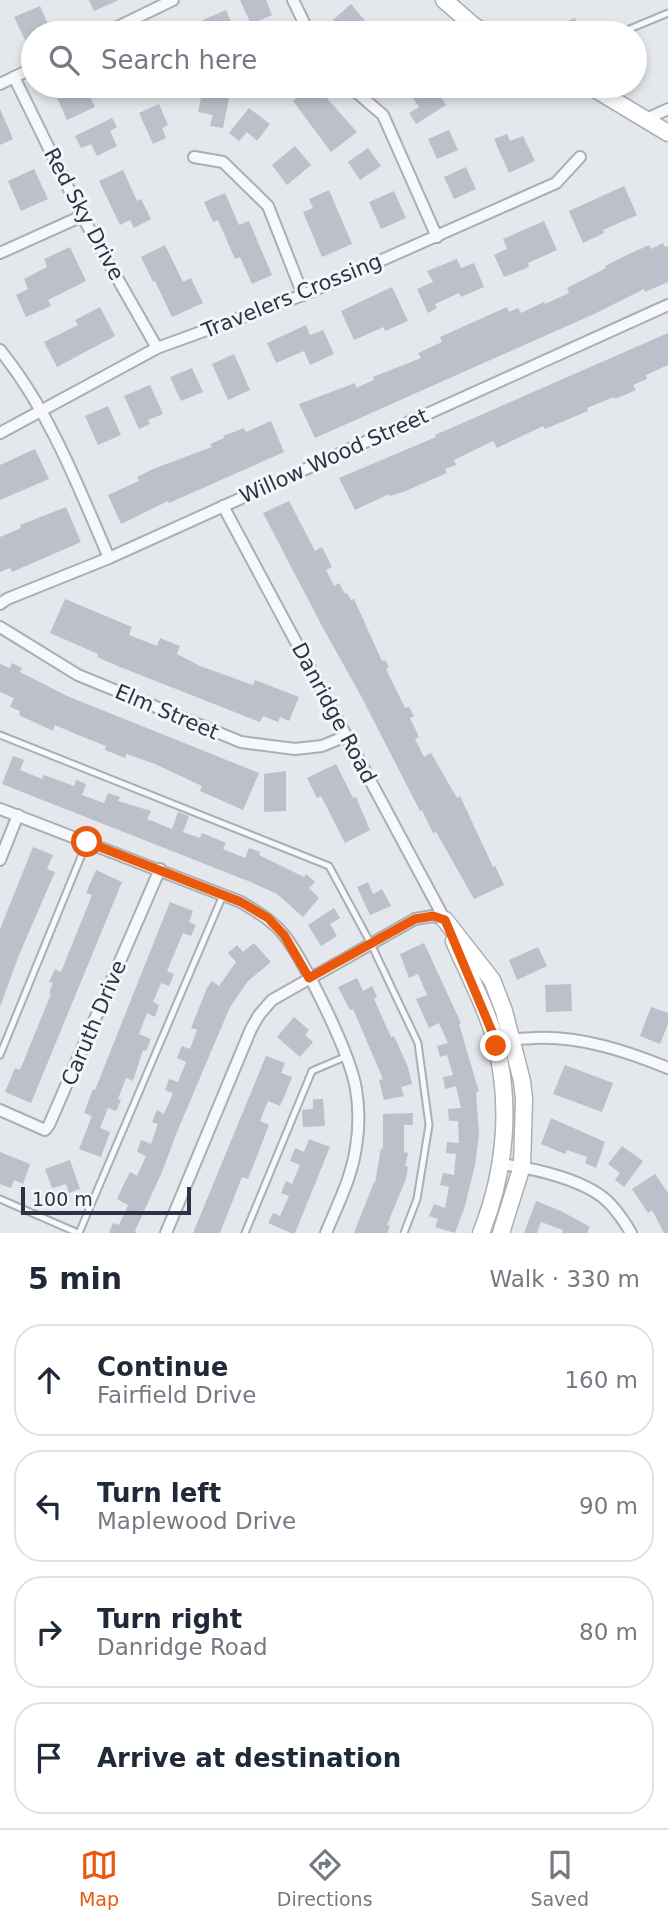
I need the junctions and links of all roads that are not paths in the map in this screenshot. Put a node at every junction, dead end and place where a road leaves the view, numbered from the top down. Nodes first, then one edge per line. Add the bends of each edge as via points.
1 (173, 0) edge
2 (293, 0) edge
3 (444, 0) edge
4 (668, 13) edge
5 (130, 21) edge
6 (303, 21) edge
7 (471, 21) edge
8 (647, 22) edge
9 (21, 74) edge
10 (14, 77) junction
11 (0, 84) edge
12 (21, 91) edge
13 (24, 98) edge
14 (363, 98) edge
15 (610, 98) edge
16 (668, 109) edge
17 (646, 119) junction
18 (668, 133) edge
19 (194, 157) dead end
20 (580, 157) dead end
21 (82, 216) junction
22 (437, 237) junction
23 (0, 253) edge
24 (303, 295) junction
25 (668, 305) edge
26 (157, 348) junction
27 (0, 350) edge
28 (42, 412) junction
29 (0, 433) edge
30 (223, 506) junction
31 (108, 558) junction
32 (0, 604) edge
33 (0, 627) edge
34 (0, 735) edge
35 (346, 736) junction
36 (0, 809) edge
37 (18, 815) junction
38 (87, 842) junction
39 (0, 860) edge
40 (159, 869) junction
41 (223, 895) junction
42 (445, 920) junction
43 (370, 944) junction
44 (309, 978) junction
45 (512, 1040) junction
46 (496, 1046) junction
47 (0, 1055) edge
48 (347, 1056) junction
49 (668, 1068) edge
50 (0, 1110) edge
51 (500, 1164) junction
52 (522, 1166) junction
53 (0, 1199) edge
54 (78, 1233) edge
55 (166, 1233) edge
56 (245, 1233) edge
57 (326, 1233) edge
58 (404, 1233) edge
59 (481, 1233) edge
60 (501, 1233) edge
61 (631, 1233) edge

1 - 5 street
2 - 6 street
3 - 7 street
4 - 8 lane
9 - 10 street
10 - 11 street
10 - 12 street, Red Sky Drive
13 - 21 street, Red Sky Drive
14 - 22 street via 383,115
15 - 17 street
16 - 17 street
17 - 18 street
19 - 24 street via 223,162 268,206
20 - 22 street, Travelers Crossing via 556,183
21 - 23 street
21 - 26 street, Red Sky Drive
22 - 24 street, Travelers Crossing
24 - 26 street, Travelers Crossing
25 - 30 street, Willow Wood Street
26 - 28 street, Travelers Crossing
27 - 28 street
28 - 29 street, Travelers Crossing
28 - 31 street
30 - 31 street, Willow Wood Street
30 - 35 street, Danridge Road
31 - 32 street, Willow Wood Street
33 - 35 street, Elm Street via 78,675 241,742 295,749 322,746
34 - 43 lane via 329,866
35 - 42 street, Danridge Road
36 - 37 street
37 - 38 street
37 - 39 street
38 - 40 street
38 - 47 lane
40 - 41 street
40 - 50 street, Caruth Drive via 50,1125 45,1130
41 - 44 street via 268,918 284,935
41 - 54 lane
42 - 43 street via 433,916 415,919
42 - 45 street, Danridge Road via 492,980
42 - 46 street, Danridge Road
43 - 44 street
43 - 58 lane via 418,1043 429,1125 417,1199
44 - 48 street
44 - 55 street via 272,1000 259,1015
45 - 46 street
45 - 49 street via 578,1039
45 - 52 street, Danridge Road via 524,1099
46 - 51 street, Danridge Road via 504,1090
48 - 56 lane via 312,1071
48 - 57 street via 356,1088 356,1148
51 - 52 street
51 - 59 street, Danridge Road via 493,1203
52 - 60 street, Danridge Road
52 - 61 street via 594,1192 611,1204
53 - 54 lane

